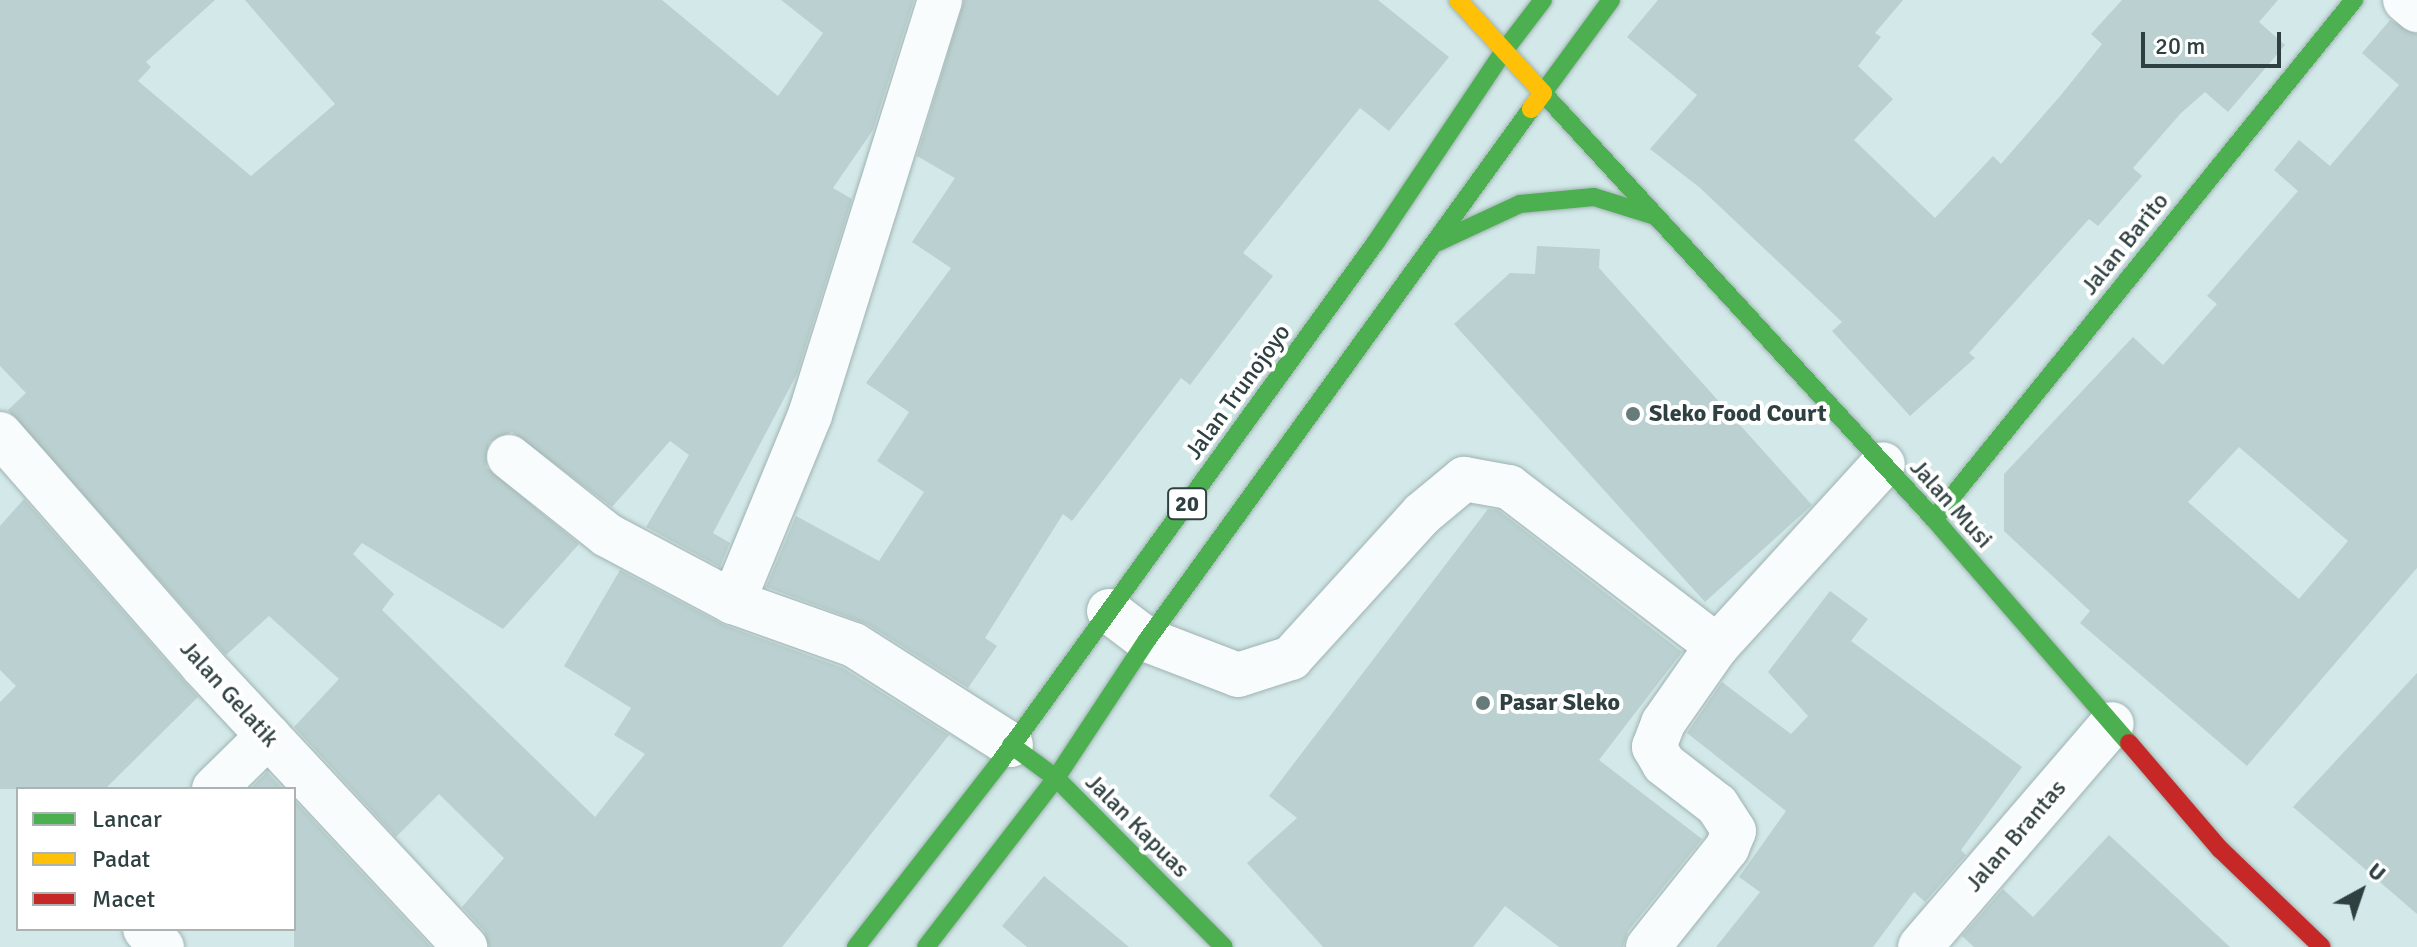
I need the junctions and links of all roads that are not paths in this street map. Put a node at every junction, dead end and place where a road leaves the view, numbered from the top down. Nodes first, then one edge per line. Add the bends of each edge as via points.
1 (940, 0) edge
2 (1458, 0) edge
3 (1543, 0) edge
4 (1611, 0) edge
5 (2354, 0) edge
6 (2405, 0) edge
7 (2417, 10) edge
8 (1504, 51) junction
9 (1543, 93) junction
10 (1655, 216) junction
11 (1429, 247) junction
12 (0, 434) edge
13 (509, 457) dead end
14 (1883, 464) junction
15 (1934, 519) junction
16 (733, 602) junction
17 (1109, 611) junction
18 (1147, 640) junction
19 (1717, 646) junction
20 (2112, 724) junction
21 (268, 736) junction
22 (1011, 745) junction
23 (1056, 778) junction
24 (216, 787) edge
25 (147, 931) edge
26 (162, 947) edge
27 (465, 947) edge
28 (856, 947) edge
29 (926, 947) edge
30 (1224, 947) edge
31 (1648, 947) edge
32 (1920, 947) edge
33 (2322, 947) edge

1 - 16 street via 810,415
2 - 8 main road, Jalan Musi
3 - 8 main road, Jalan Trunojoyo
4 - 9 main road
5 - 15 main road, Jalan Barito
6 - 7 street
8 - 9 main road, Jalan Musi
8 - 17 main road, Jalan Trunojoyo / 20 via 1376,242
9 - 10 main road, Jalan Musi
9 - 11 main road, 20
10 - 11 main road via 1594,197 1520,204
10 - 14 main road, Jalan Musi
11 - 18 main road, 20
12 - 21 street, Jalan Gelatik
13 - 16 street via 607,535
14 - 15 main road, Jalan Musi
14 - 19 street
15 - 20 main road, Jalan Musi
16 - 22 street via 854,645
17 - 18 street
17 - 22 main road, Jalan Trunojoyo / 20
18 - 19 street via 1238,675 1291,658 1422,514 1464,479 1509,487
18 - 23 main road, 20
19 - 31 street via 1663,723 1654,747 1664,764 1717,805 1734,831 1727,848
20 - 32 street, Jalan Brantas
20 - 33 main road, Jalan Musi via 2220,849
21 - 24 street
21 - 27 street, Jalan Gelatik
22 - 23 main road, Jalan Kapuas
22 - 28 main road, Jalan Trunojoyo / 20
23 - 29 main road, 20
23 - 30 main road, Jalan Kapuas
25 - 26 street

